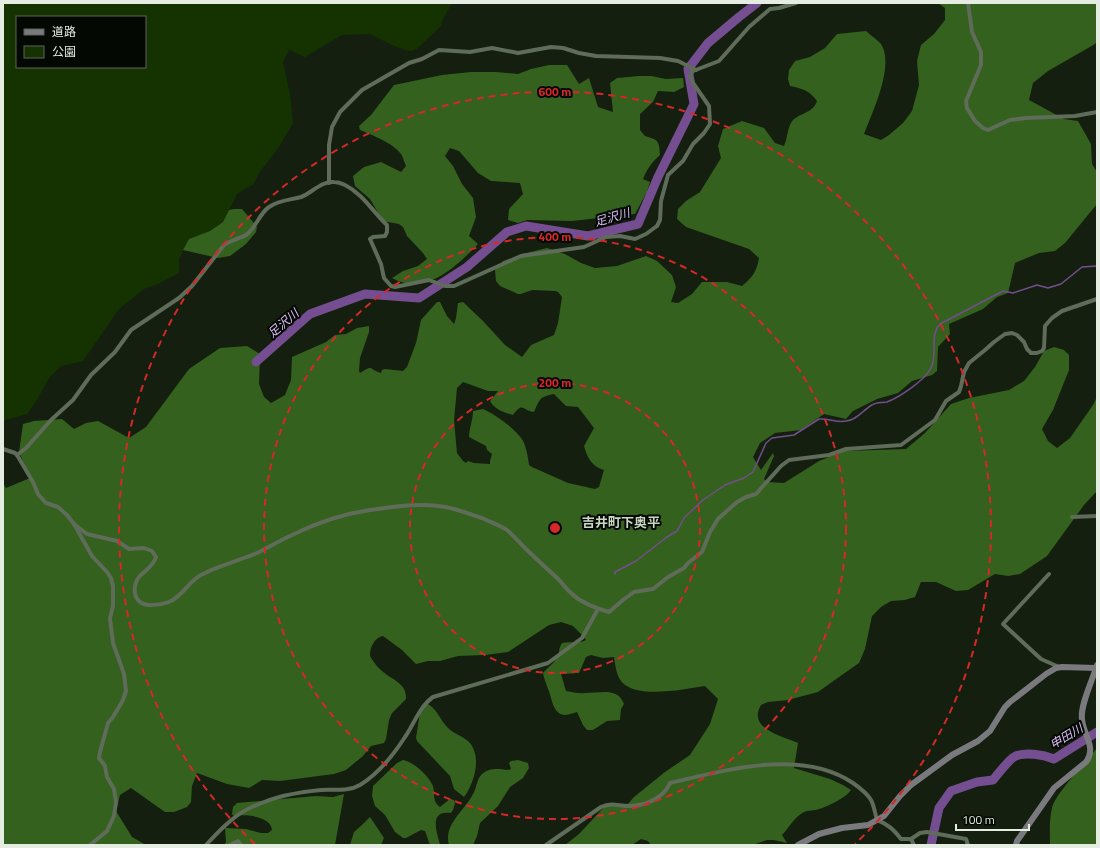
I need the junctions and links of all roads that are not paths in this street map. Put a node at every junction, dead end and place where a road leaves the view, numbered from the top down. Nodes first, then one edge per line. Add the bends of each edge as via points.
1 (796, 3) edge
2 (968, 3) edge
3 (696, 70) junction
4 (1097, 112) edge
5 (329, 183) junction
6 (1097, 299) edge
7 (3, 448) edge
8 (17, 455) junction
9 (1097, 516) edge
10 (1072, 517) dead end
11 (74, 524) junction
12 (1049, 574) dead end
13 (598, 609) junction
14 (1096, 666) edge
15 (1060, 667) junction
16 (877, 820) junction
17 (911, 839) junction
18 (90, 845) edge
19 (206, 845) edge
20 (230, 845) edge
21 (241, 845) edge
22 (546, 845) edge
23 (798, 845) edge
24 (914, 845) edge
25 (968, 845) edge
26 (1016, 845) edge

1 - 3 street via 770,8 719,61
2 - 4 street via 972,32 981,52 981,65 966,101 975,121 983,128 988,130 1010,120
3 - 5 street via 678,61 660,58 596,56 551,47 518,53 492,48 470,52 439,50 409,63 362,90 340,112 332,127 329,145
3 - 5 street via 690,76 709,106 710,124 683,161 668,175 657,226 635,239 606,237 584,247 521,256 454,286 445,286 429,280 396,287 391,286 384,278 370,239 385,236 387,226 357,193 345,185
5 - 8 street via 302,197 281,201 270,207 254,228 224,245 192,286 179,298 131,330 115,352 91,375 73,400
6 - 13 street via 1062,311 1052,318 1045,326 1042,351 1031,352 1017,335 1012,333 1005,334 994,342 969,363 959,392 946,401 935,420 901,445 846,449 789,460 756,494 737,502 718,519 702,552 684,568 653,589 634,592 609,612
7 - 8 street
8 - 11 street via 38,494 46,502 58,507
9 - 10 street
11 - 13 street via 87,534 116,540 129,549 144,548 152,551 156,557 155,561 139,577 135,592 138,600 148,605 170,602 200,575 257,553 319,523 369,510 406,506 444,506 472,514 507,530 572,594
11 - 18 street via 92,556 111,578 111,627 126,691 108,723 99,758 114,789 114,816 107,831
12 - 15 street via 1003,624 1041,659
13 - 19 street via 582,638 548,663 433,697 421,709 395,751 361,784 349,789 302,792 250,808 229,822
14 - 15 street
14 - 26 street via 1081,718 1089,742 1090,757 1054,788
15 - 16 street via 1051,670 1010,702 990,731 911,785 884,816
16 - 17 street via 895,830 901,839
16 - 22 street via 867,794 845,777 805,766 751,767 670,782 663,793 651,802 641,805 601,806
16 - 23 street via 868,825 819,834
17 - 24 street
17 - 25 street via 920,832 927,832 966,839
20 - 21 street via 238,842

